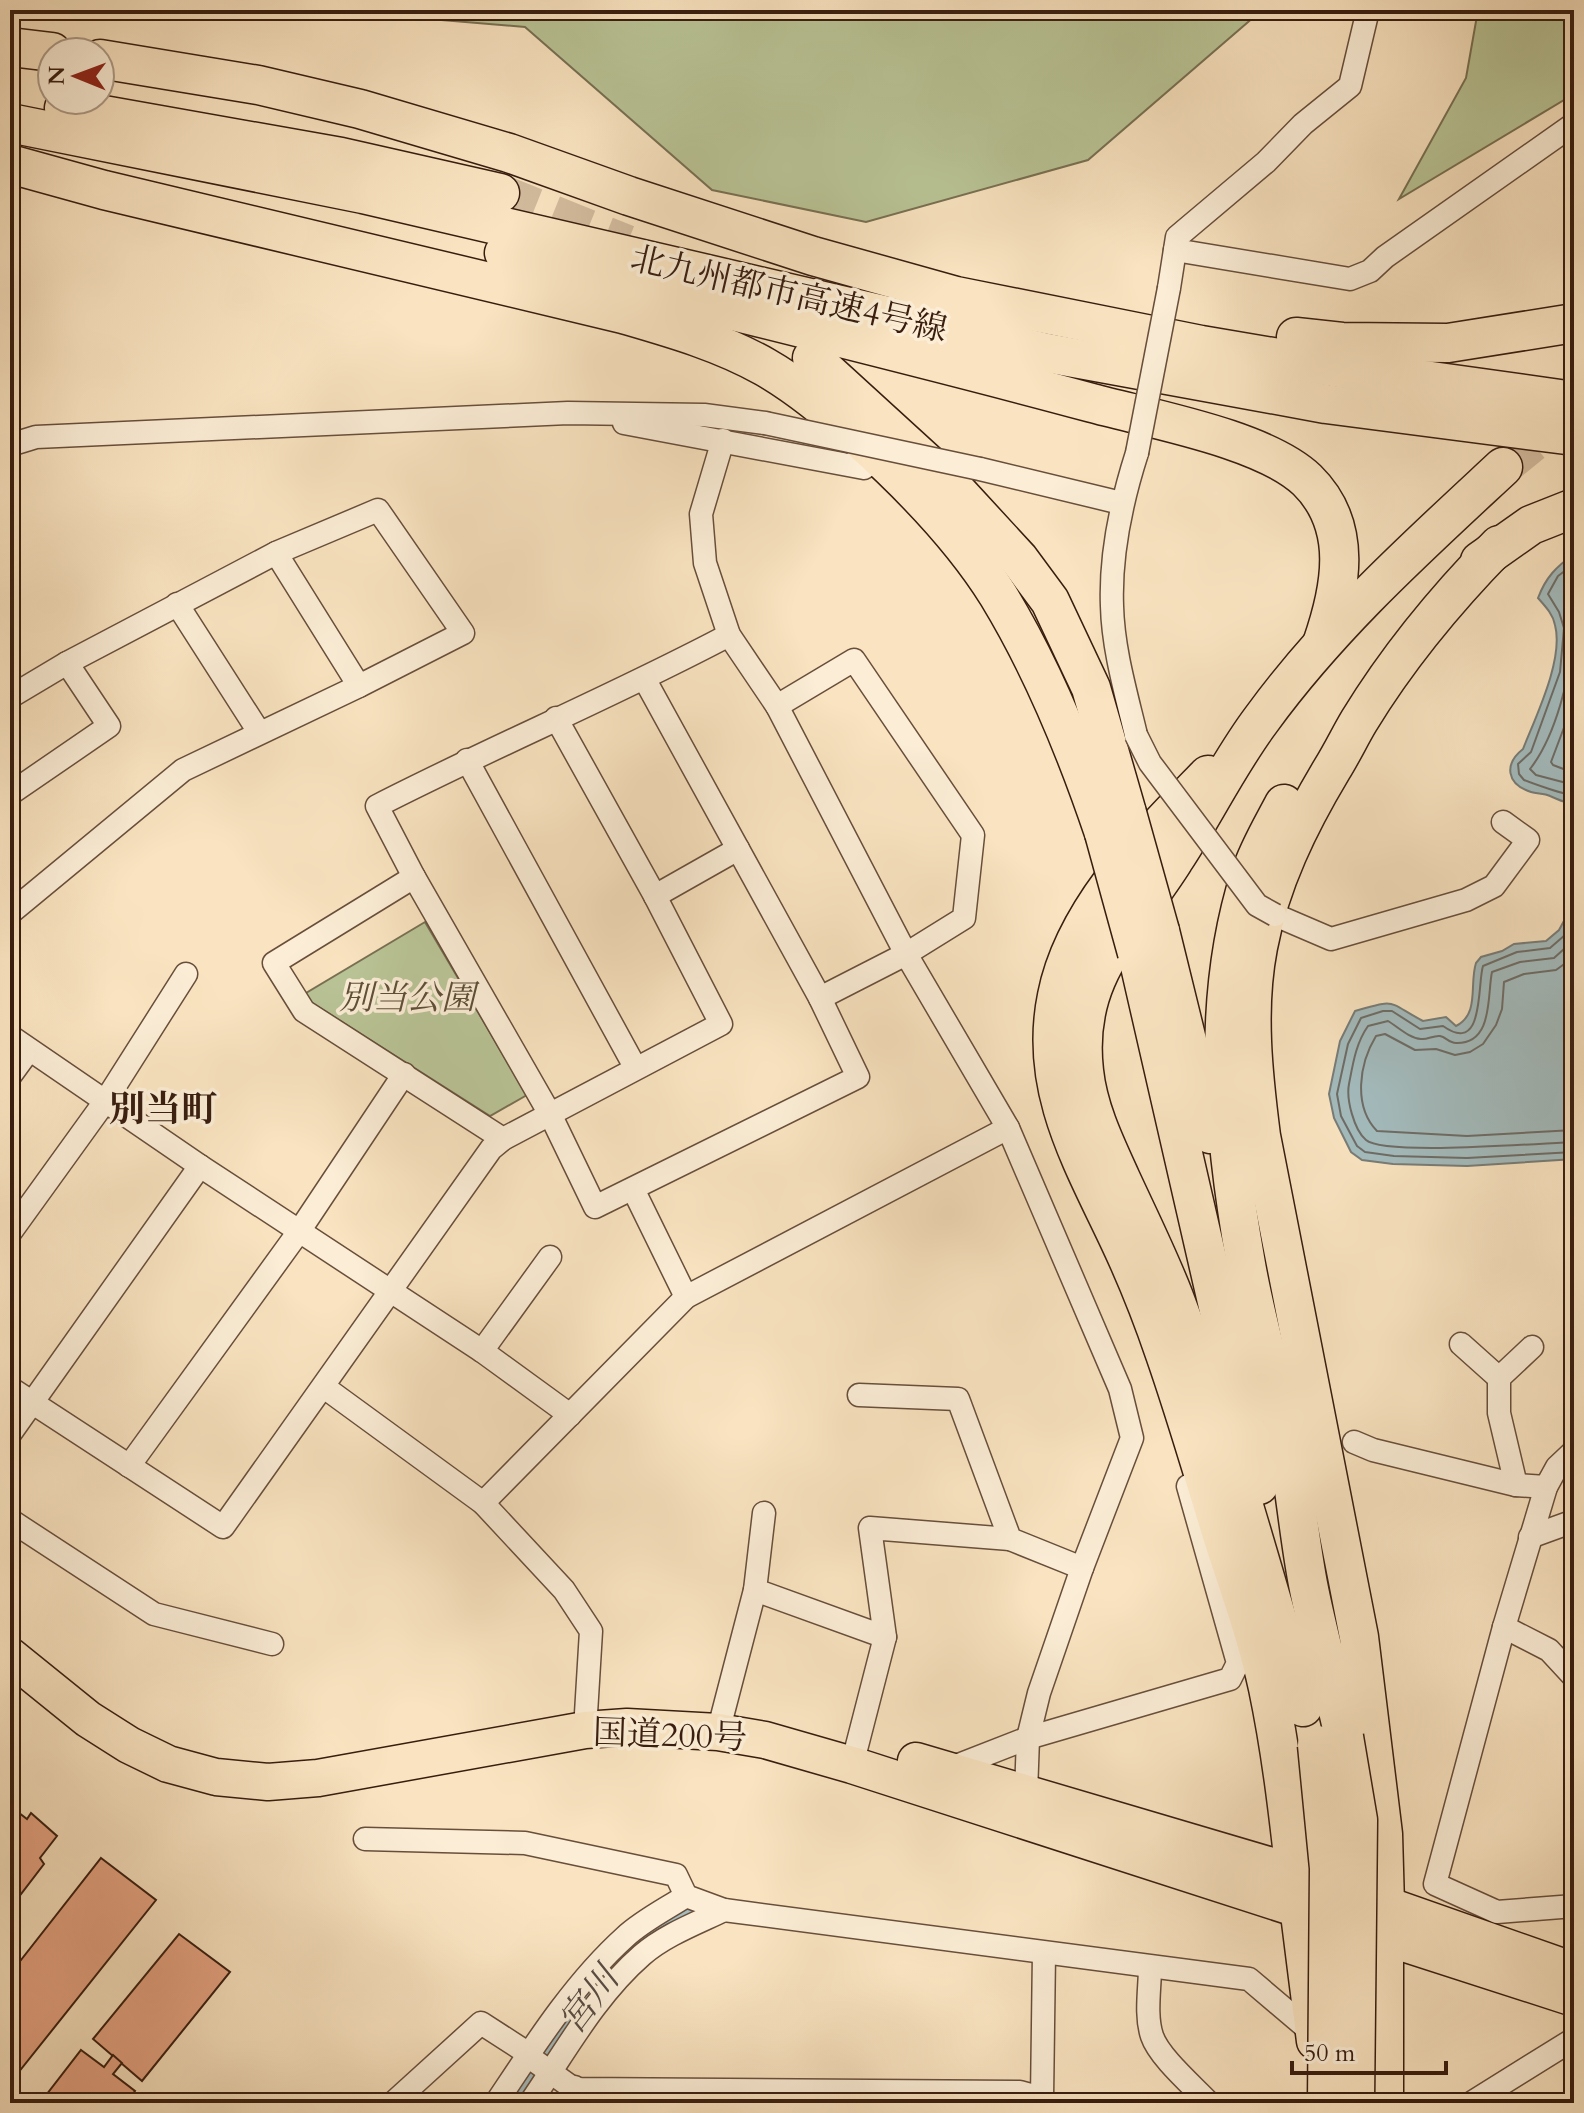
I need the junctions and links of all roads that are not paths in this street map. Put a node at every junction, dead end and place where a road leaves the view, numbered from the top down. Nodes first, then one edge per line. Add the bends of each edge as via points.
1 (1368, 10) edge
2 (10, 47) edge
3 (36, 50) edge
4 (116, 62) edge
5 (10, 99) edge
6 (10, 123) edge
7 (1574, 124) edge
8 (73, 135) junction
9 (10, 164) edge
10 (500, 193) tunnel mouth
11 (1175, 250) junction
12 (956, 296) junction
13 (1574, 323) edge
14 (812, 358) dead end
15 (1574, 401) edge
16 (568, 413) junction
17 (1574, 436) edge
18 (723, 440) junction
19 (10, 445) edge
20 (1503, 467) tunnel mouth
21 (864, 468) dead end
22 (1121, 503) junction
23 (1574, 508) edge
24 (1574, 531) edge
25 (1499, 545) junction
26 (276, 553) junction
27 (177, 604) junction
28 (729, 635) junction
29 (1322, 644) junction
30 (67, 663) junction
31 (645, 680) junction
32 (359, 686) junction
33 (10, 697) edge
34 (777, 706) junction
35 (556, 718) junction
36 (1260, 721) junction
37 (259, 732) junction
38 (467, 760) junction
39 (1333, 768) junction
40 (10, 794) edge
41 (1503, 822) dead end
42 (1115, 823) junction
43 (738, 849) junction
44 (414, 877) junction
45 (655, 896) junction
46 (10, 913) edge
47 (1149, 942) junction
48 (906, 954) junction
49 (186, 974) dead end
50 (820, 998) junction
51 (10, 1036) edge
52 (29, 1050) junction
53 (635, 1067) junction
54 (404, 1074) junction
55 (10, 1076) edge
56 (106, 1100) junction
57 (551, 1116) junction
58 (1008, 1128) junction
59 (503, 1139) junction
60 (200, 1166) junction
61 (633, 1189) junction
62 (300, 1230) junction
63 (10, 1233) edge
64 (550, 1257) dead end
65 (389, 1291) junction
66 (686, 1297) junction
67 (1461, 1344) dead end
68 (1532, 1347) dead end
69 (482, 1351) junction
70 (1499, 1378) junction
71 (324, 1387) junction
72 (10, 1388) edge
73 (859, 1395) dead end
74 (31, 1403) junction
75 (570, 1415) junction
76 (1284, 1427) junction
77 (10, 1434) edge
78 (1354, 1442) dead end
79 (1574, 1451) edge
80 (129, 1466) junction
81 (1516, 1485) junction
82 (1188, 1486) dead end
83 (1546, 1487) junction
84 (483, 1503) junction
85 (764, 1513) dead end
86 (10, 1520) edge
87 (1574, 1521) edge
88 (1530, 1537) junction
89 (1010, 1539) junction
90 (1082, 1568) junction
91 (755, 1590) junction
92 (1504, 1627) junction
93 (10, 1629) edge
94 (885, 1637) junction
95 (272, 1644) dead end
96 (10, 1656) edge
97 (1574, 1677) edge
98 (1303, 1707) junction
99 (585, 1720) junction
100 (720, 1722) junction
101 (1028, 1738) junction
102 (1330, 1741) junction
103 (854, 1755) junction
104 (943, 1782) junction
105 (1026, 1793) junction
106 (365, 1839) dead end
107 (1296, 1891) junction
108 (686, 1896) junction
109 (1574, 1906) edge
110 (724, 1910) junction
111 (1385, 1922) junction
112 (1044, 1953) junction
113 (1150, 1967) junction
114 (1574, 1971) edge
115 (1574, 1998) edge
116 (1315, 2035) junction
117 (1574, 2039) edge
118 (540, 2064) junction
119 (574, 2096) edge
120 (732, 2096) edge
121 (889, 2096) edge
122 (1045, 2100) edge
123 (393, 2103) edge
124 (496, 2103) edge
125 (530, 2103) edge
126 (1209, 2103) edge
127 (1314, 2103) edge
128 (1327, 2103) edge
129 (1355, 2103) edge
130 (1385, 2103) edge
131 (1471, 2103) edge

1 - 11 street via 1350,86 1177,237
2 - 3 highway
4 - 12 highway, 北九州都市高速4号線 via 258,85 360,109 509,153 813,256
5 - 10 highway via 341,157
6 - 8 highway, 北九州都市高速4号線
7 - 11 street via 1370,271 1350,279
8 - 17 highway, 北九州都市高速4号線 via 363,194 1047,353 1326,404
8 - 29 highway via 362,217 1030,386 1256,449 1287,463 1309,482 1328,509 1339,540 1341,575
9 - 42 highway via 623,314 764,366 804,392 883,460 980,570 997,593
11 - 22 street, bridge via 1137,453
12 - 13 highway via 1342,342 1448,343
12 - 15 highway, 北九州都市高速4号線 via 1216,348
14 - 42 highway via 950,484 1050,601 1091,688
16 - 18 street
16 - 19 street via 36,437
16 - 22 street, bridge via 691,414 765,423
18 - 21 street
18 - 28 street via 701,514 705,563
20 - 29 highway via 1375,586
22 - 41 street, bridge via 1111,608 1136,735 1150,763 1257,905 1331,939 1466,900 1494,886 1528,840
23 - 25 highway
24 - 39 highway via 1512,563 1482,590
25 - 39 highway via 1443,605 1386,680
25 - 76 highway via 1437,601 1318,748 1250,872 1237,924 1223,1022 1230,1149 1246,1264
26 - 27 street
26 - 32 street
26 - 32 street via 378,510 463,633
27 - 30 street
27 - 37 street
28 - 31 street
28 - 34 street
29 - 36 highway
30 - 33 street
30 - 40 street via 109,726
31 - 35 street
31 - 43 street
32 - 37 street
34 - 48 street
34 - 48 street via 854,660 973,835 964,918
35 - 38 street
35 - 45 street
36 - 98 highway via 1097,973 1087,1004 1084,1070 1100,1134 1156,1254 1194,1353
36 - 107 highway via 1151,835 1096,905 1079,934 1057,995 1052,1059 1064,1120 1166,1356 1249,1619 1279,1747
37 - 46 street via 183,770
38 - 44 street via 377,806
38 - 53 street
39 - 111 highway via 1291,846 1258,948 1254,1085 1359,1637 1383,1834
42 - 47 highway, bridge
43 - 45 street
43 - 50 street
44 - 54 street via 274,963 304,1011
44 - 57 street
45 - 53 street via 721,1024
47 - 76 highway
47 - 98 highway
48 - 50 street
48 - 58 street
49 - 56 street
50 - 61 street via 858,1077
51 - 52 street
52 - 55 street
52 - 56 street
53 - 57 street
54 - 59 street
54 - 62 street
56 - 60 street
56 - 63 street
57 - 59 street
57 - 61 street via 595,1207
58 - 66 street
58 - 90 street via 1120,1389 1132,1438
59 - 65 street
60 - 62 street
60 - 74 street
61 - 66 street
62 - 65 street
62 - 80 street
64 - 69 street
65 - 69 street
65 - 71 street
66 - 75 street
67 - 70 street
68 - 70 street
69 - 75 street
70 - 81 street via 1499,1413
71 - 80 street via 223,1527
71 - 84 street
72 - 74 street
73 - 89 street via 958,1399
74 - 77 street
74 - 80 street
75 - 84 street
76 - 102 highway
78 - 81 street
79 - 83 street
81 - 83 street
82 - 101 street via 1238,1663 1230,1679
83 - 88 street
84 - 99 street via 564,1590 591,1631
85 - 91 street
86 - 95 street via 154,1614
87 - 88 street
88 - 92 street
89 - 90 street
89 - 94 street via 870,1528
90 - 101 street
91 - 94 street
91 - 100 street
92 - 97 street via 1549,1650
92 - 109 street via 1435,1884 1497,1912
93 - 99 highway, 国道200号 via 134,1722 219,1754 269,1759 326,1755
94 - 103 street
96 - 99 highway, 国道200号 via 129,1745 168,1764 216,1777 268,1782 318,1778
98 - 102 highway
99 - 100 highway, 国道200号 via 659,1708
100 - 103 highway, 国道200号 via 773,1721
101 - 104 street
101 - 105 street
102 - 128 highway, bridge
102 - 129 highway, bridge via 1358,1820
103 - 104 highway, 国道200号
104 - 105 highway, 国道200号
104 - 107 highway, 国道200号
105 - 107 highway, 国道200号
106 - 108 street via 525,1843 676,1875
107 - 111 highway, 国道200号
107 - 116 highway
108 - 110 street
108 - 118 street via 626,1935 590,1973
110 - 112 street
110 - 118 street via 644,1953
111 - 114 highway
111 - 115 highway
111 - 130 highway
112 - 113 street
112 - 122 street
113 - 116 street via 1249,1979
113 - 126 street via 1152,2037
116 - 127 highway
117 - 131 street
118 - 119 street
118 - 123 street via 481,2023
118 - 124 street
118 - 125 street
119 - 120 street
120 - 121 street
121 - 122 street via 1020,2092

